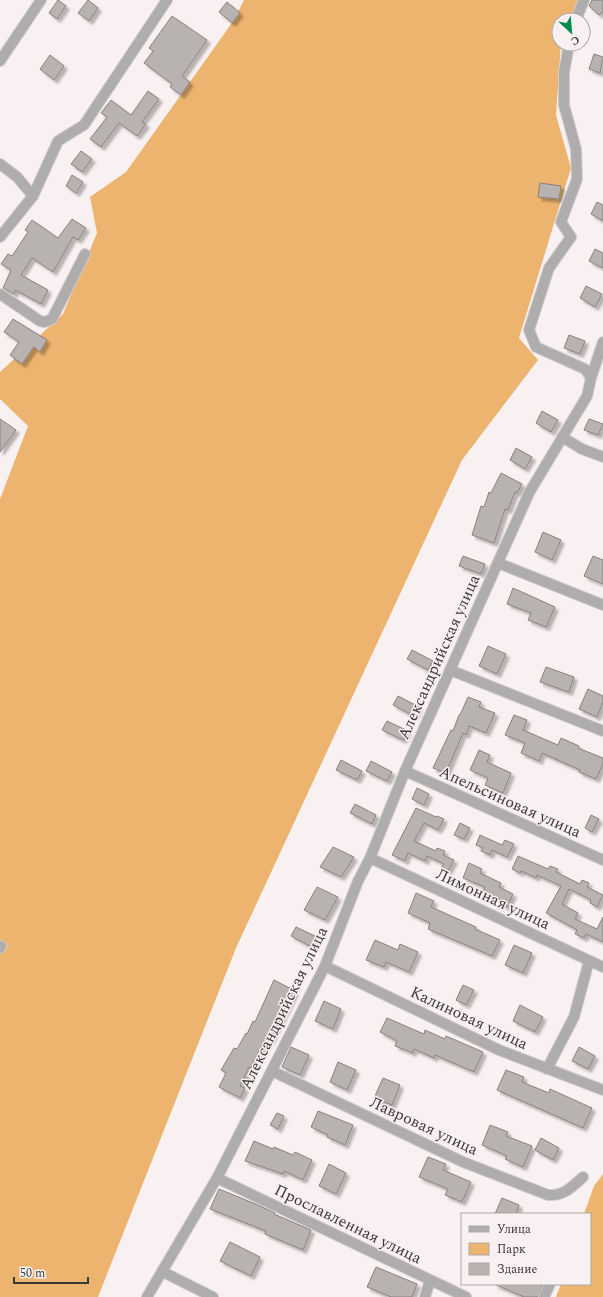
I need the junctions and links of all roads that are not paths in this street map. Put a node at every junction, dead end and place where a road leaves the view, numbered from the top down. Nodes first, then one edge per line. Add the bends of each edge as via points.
1 (41, 0) edge
2 (167, 0) edge
3 (584, 0) edge
4 (579, 12) edge
5 (568, 52) edge
6 (0, 61) edge
7 (0, 164) edge
8 (33, 196) junction
9 (0, 237) edge
10 (85, 254) dead end
11 (0, 294) edge
12 (603, 342) edge
13 (591, 378) junction
14 (562, 437) junction
15 (603, 457) edge
16 (498, 563) junction
17 (603, 604) edge
18 (450, 670) junction
19 (603, 731) edge
20 (405, 771) junction
21 (370, 858) junction
22 (603, 860) edge
23 (590, 961) junction
24 (325, 966) junction
25 (603, 967) edge
26 (547, 1069) junction
27 (272, 1071) junction
28 (603, 1090) edge
29 (583, 1177) dead end
30 (217, 1178) junction
31 (163, 1272) junction
32 (430, 1280) junction
33 (550, 1285) edge
34 (147, 1297) edge
35 (213, 1297) edge
36 (425, 1297) edge
37 (466, 1297) edge
38 (544, 1297) edge

1 - 6 street
2 - 8 street via 84,126 58,141
3 - 4 street
5 - 13 street via 564,73 564,105 576,150 577,179 561,222 571,237 549,268 530,330 536,347 585,369
7 - 8 street via 17,177
8 - 9 street
10 - 11 street via 52,319 40,321
12 - 13 street, Александрийская улица
13 - 14 street, Александрийская улица via 587,396
14 - 15 street
14 - 16 street, Александрийская улица via 529,493
16 - 17 street
16 - 18 street, Александрийская улица
18 - 19 street
18 - 20 street, Александрийская улица
20 - 21 street, Александрийская улица
20 - 22 street, Апельсиновая улица
21 - 23 street, Лимонная улица
21 - 24 street, Александрийская улица via 358,881
23 - 25 street, Лимонная улица
23 - 26 street via 574,1017
24 - 26 street, Калиновая улица via 499,1050
24 - 27 street, Александрийская улица
26 - 28 street, Калиновая улица
27 - 29 street, Лавровая улица via 463,1162 548,1195 557,1196 566,1192
27 - 30 street, Александрийская улица
30 - 31 street, Александрийская улица
30 - 32 street, Прославленная улица
31 - 34 street, Александрийская улица
31 - 35 street
32 - 36 street
32 - 37 street, Прославленная улица
33 - 38 street

